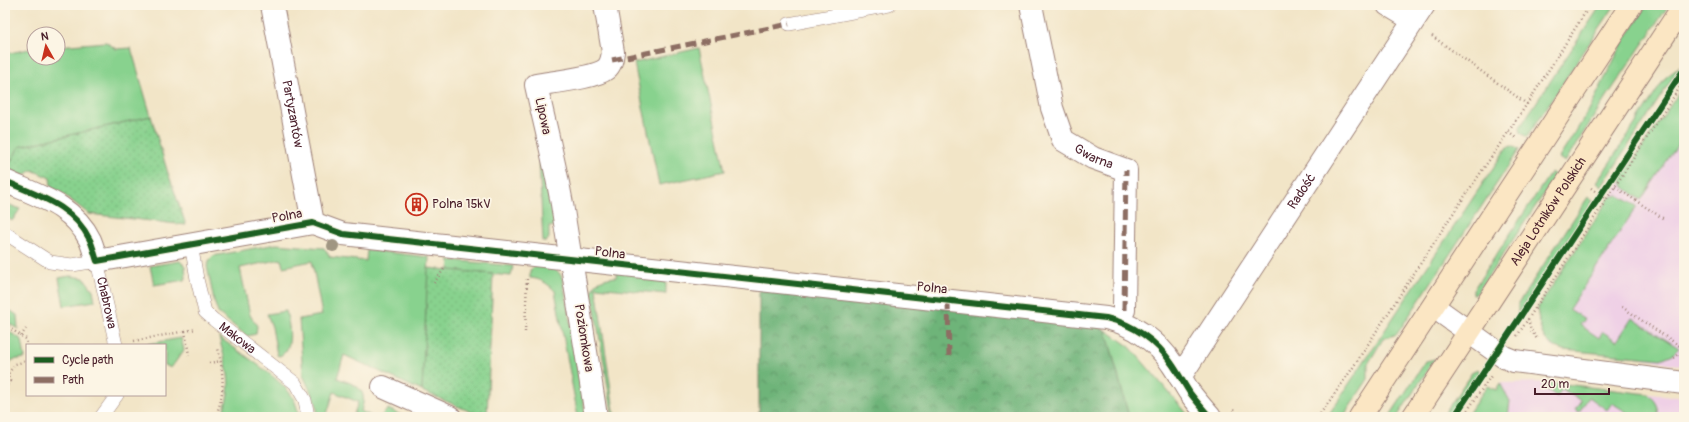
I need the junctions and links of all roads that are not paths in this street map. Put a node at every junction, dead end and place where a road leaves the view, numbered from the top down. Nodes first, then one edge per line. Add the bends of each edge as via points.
1 (272, 5) edge
2 (604, 5) edge
3 (889, 5) edge
4 (1031, 5) edge
5 (1388, 5) edge
6 (1631, 5) edge
7 (1684, 5) edge
8 (1419, 13) edge
9 (790, 24) dead end
10 (5, 181) edge
11 (313, 223) junction
12 (5, 233) edge
13 (191, 244) junction
14 (572, 260) junction
15 (97, 261) junction
16 (1434, 307) junction
17 (1124, 310) dead end
18 (1469, 332) junction
19 (116, 344) edge
20 (1180, 377) junction
21 (1684, 383) edge
22 (383, 387) dead end
23 (116, 396) edge
24 (101, 417) edge
25 (308, 417) edge
26 (450, 417) edge
27 (596, 417) edge
28 (1210, 417) edge
29 (1360, 417) edge
30 (1413, 417) edge

1 - 11 street, Partyzantów
2 - 14 street, Lipowa via 613,52 607,68 594,74 536,85
3 - 9 lane
4 - 17 street, Gwarna via 1052,108 1063,140 1093,158 1126,170
5 - 8 street
6 - 16 street
7 - 18 street, Aleja Lotników Polskich
8 - 20 street, Radość
10 - 15 street via 70,213 91,241
11 - 13 street, Polna
11 - 14 street, Polna via 343,234
12 - 15 lane, Polna via 50,262 72,265
13 - 15 street, Polna
13 - 25 lane, Makowa via 205,312 295,383 305,400
14 - 20 street, Polna via 1106,318 1137,329 1154,343
14 - 27 street, Poziomkowa
15 - 19 lane, Chabrowa
16 - 18 street
16 - 29 street
18 - 21 street via 1504,357 1514,361
18 - 30 street, Aleja Lotników Polskich
20 - 28 street, Polna
22 - 26 street
23 - 24 lane

